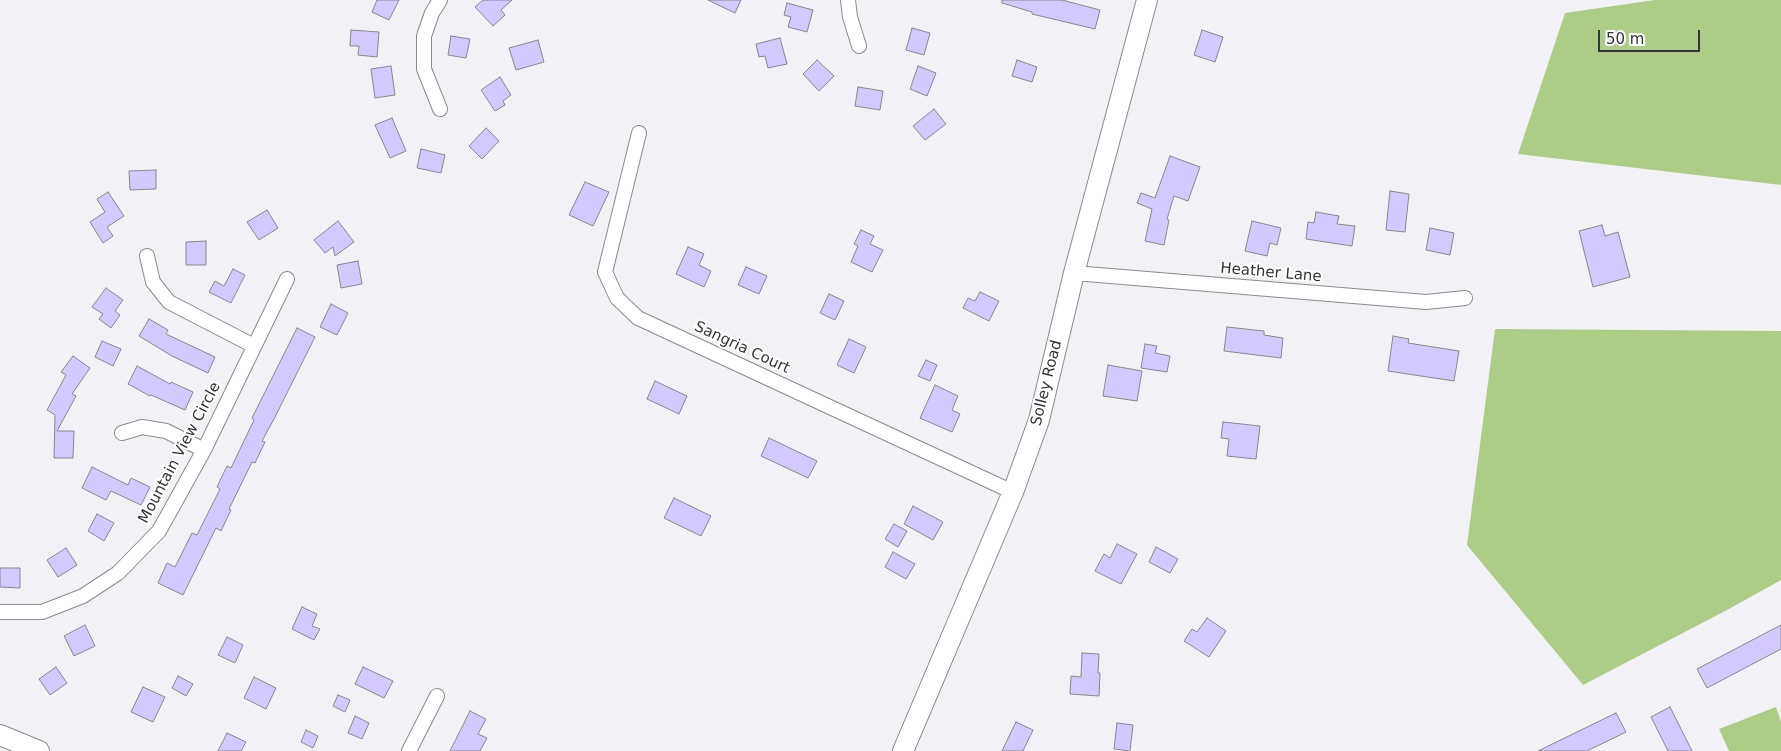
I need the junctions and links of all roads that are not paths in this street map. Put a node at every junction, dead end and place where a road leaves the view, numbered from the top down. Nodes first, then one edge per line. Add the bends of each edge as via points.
1 (440, 0) edge
2 (848, 0) edge
3 (1147, 0) edge
4 (859, 46) dead end
5 (440, 109) dead end
6 (639, 133) dead end
7 (147, 256) dead end
8 (1074, 273) junction
9 (287, 279) dead end
10 (1465, 298) dead end
11 (254, 346) junction
12 (122, 433) dead end
13 (204, 450) junction
14 (1013, 492) junction
15 (0, 612) edge
16 (437, 696) dead end
17 (0, 735) edge
18 (39, 751) edge
19 (409, 751) edge
20 (903, 751) edge

1 - 5 street via 424,36 424,69
2 - 4 street
3 - 8 main road, Solley Road
6 - 14 street, Sangria Court via 605,272 617,298 638,318
7 - 11 street via 153,282 169,302
8 - 10 street, Heather Lane via 1426,302
8 - 14 main road, Solley Road via 1039,420
9 - 11 street, Mountain View Circle
11 - 13 street, Mountain View Circle
12 - 13 street via 142,427 166,431
13 - 15 street, Mountain View Circle via 160,531 118,573 83,596 42,612
14 - 20 main road, Solley Road
16 - 19 street
17 - 18 main road

